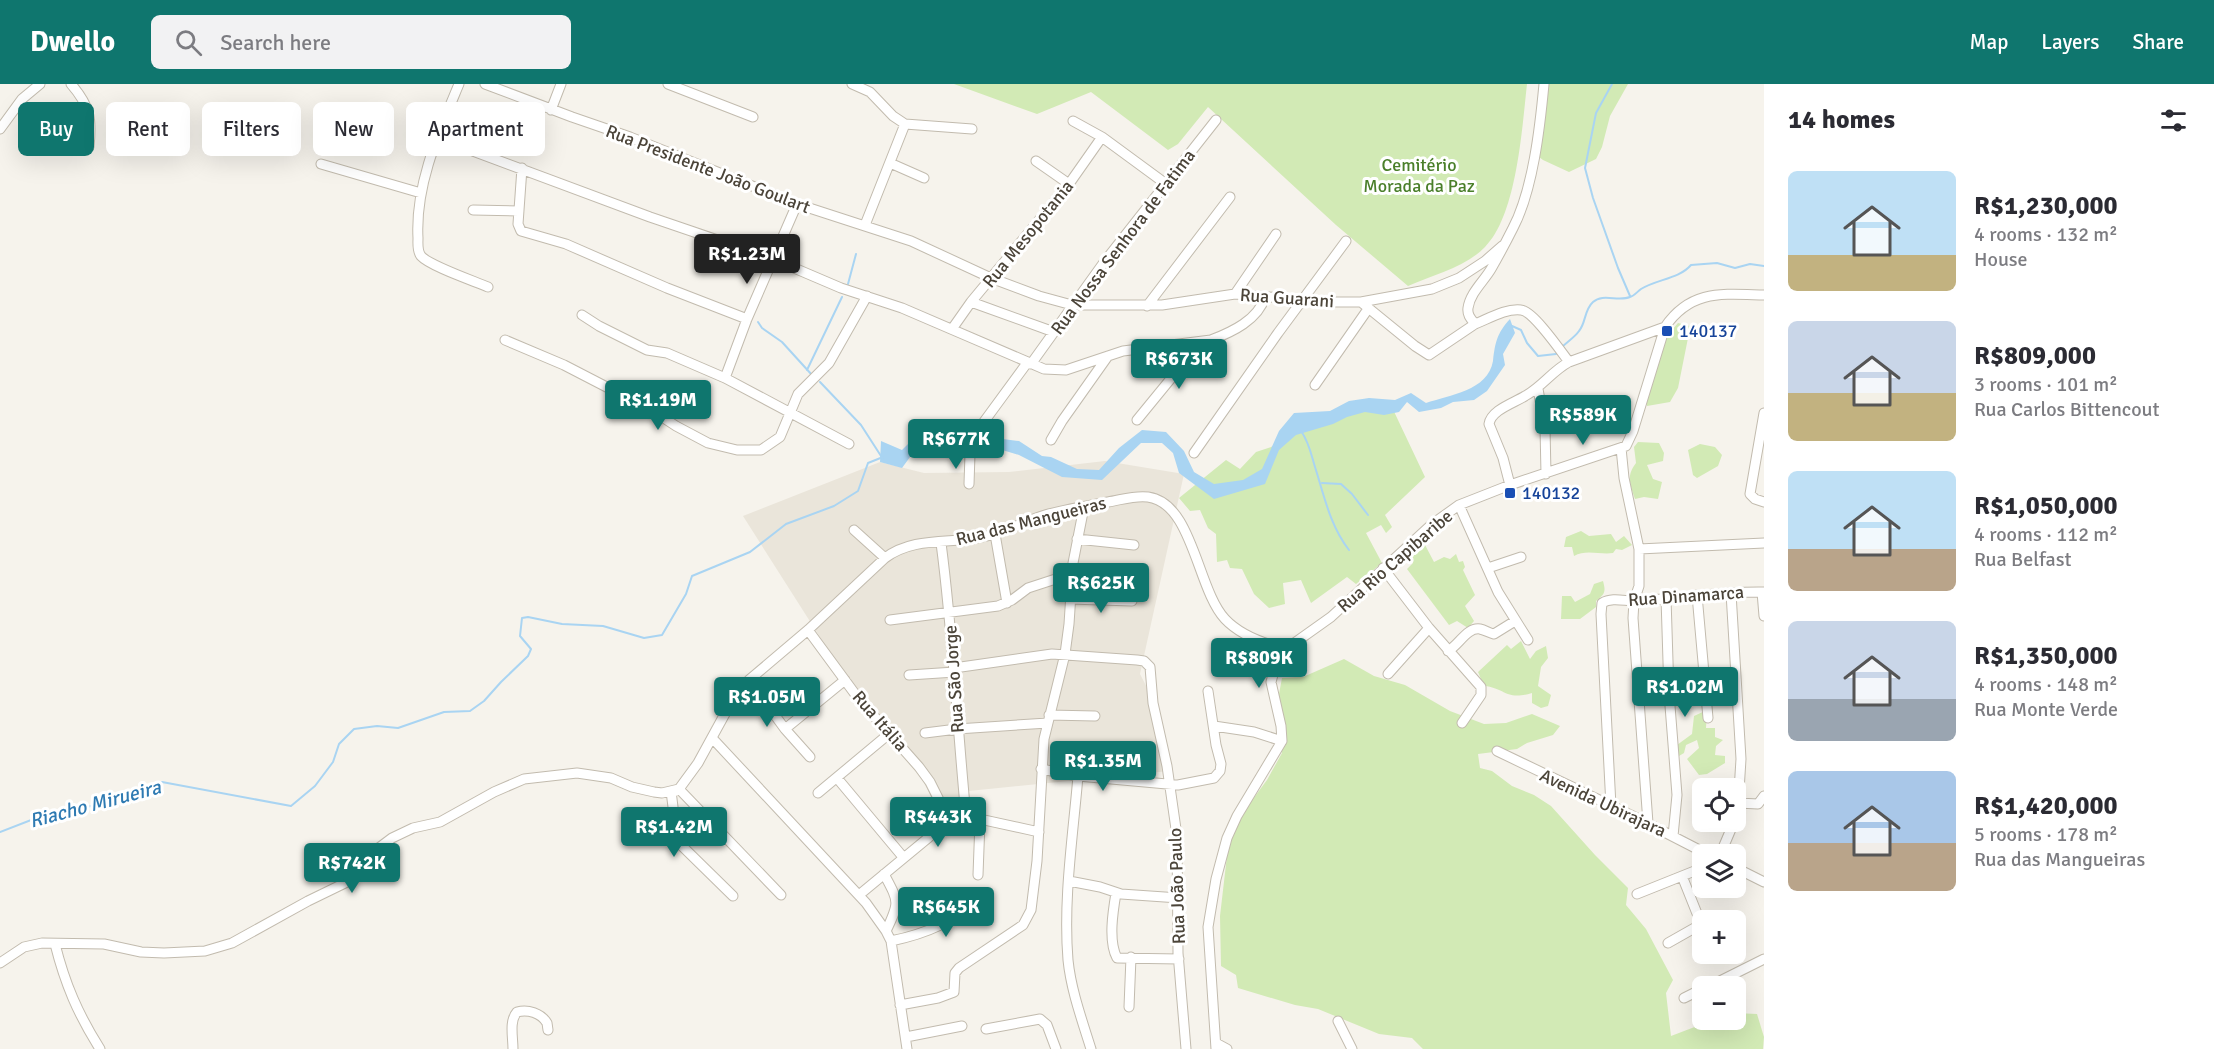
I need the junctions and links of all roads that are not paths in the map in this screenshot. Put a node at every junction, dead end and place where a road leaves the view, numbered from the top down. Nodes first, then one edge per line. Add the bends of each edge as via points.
1 (40, 84) edge
2 (71, 84) edge
3 (459, 84) edge
4 (485, 84) edge
5 (561, 84) edge
6 (668, 84) edge
7 (852, 84) edge
8 (1544, 84) edge
9 (84, 102) edge
10 (452, 102) edge
11 (0, 109) edge
12 (552, 110) junction
13 (9, 115) junction
14 (753, 117) dead end
15 (1216, 120) dead end
16 (1073, 121) dead end
17 (905, 124) junction
18 (0, 129) edge
19 (972, 129) dead end
20 (1102, 137) junction
21 (432, 156) edge
22 (488, 156) edge
23 (1036, 161) dead end
24 (890, 163) junction
25 (321, 164) dead end
26 (522, 168) junction
27 (924, 178) dead end
28 (1069, 184) junction
29 (1166, 184) junction
30 (421, 193) junction
31 (1230, 197) dead end
32 (797, 204) junction
33 (473, 210) dead end
34 (519, 211) junction
35 (865, 225) junction
36 (1276, 234) dead end
37 (1346, 241) dead end
38 (1502, 246) junction
39 (773, 259) junction
40 (991, 278) junction
41 (488, 287) dead end
42 (1234, 294) junction
43 (1764, 295) edge
44 (867, 296) junction
45 (1265, 297) junction
46 (1304, 299) junction
47 (971, 302) junction
48 (1072, 305) junction
49 (1364, 305) junction
50 (1147, 306) junction
51 (582, 315) dead end
52 (747, 319) junction
53 (1475, 324) junction
54 (1665, 327) junction
55 (952, 328) junction
56 (1054, 333) junction
57 (505, 340) dead end
58 (1200, 343) junction
59 (1108, 356) junction
60 (1569, 362) junction
61 (1029, 364) junction
62 (725, 378) junction
63 (1315, 385) dead end
64 (1538, 389) junction
65 (790, 412) junction
66 (1764, 413) edge
67 (1137, 420) dead end
68 (1051, 440) dead end
69 (849, 444) dead end
70 (1621, 448) junction
71 (1194, 453) dead end
72 (1546, 474) junction
73 (969, 484) dead end
74 (1510, 485) junction
75 (1764, 502) edge
76 (1459, 506) junction
77 (1084, 507) junction
78 (854, 530) dead end
79 (996, 534) junction
80 (1077, 539) junction
81 (941, 543) junction
82 (1764, 543) edge
83 (1134, 545) dead end
84 (1639, 549) junction
85 (1521, 557) dead end
86 (885, 558) junction
87 (1383, 568) junction
88 (1488, 568) junction
89 (1071, 574) junction
90 (1763, 592) edge
91 (1731, 594) junction
92 (1697, 595) junction
93 (1666, 598) junction
94 (1070, 599) junction
95 (1132, 601) dead end
96 (1634, 601) junction
97 (1007, 603) junction
98 (949, 612) junction
99 (1764, 616) edge
100 (890, 620) dead end
101 (1515, 621) junction
102 (1429, 628) junction
103 (808, 630) junction
104 (1528, 640) dead end
105 (1286, 649) junction
106 (1448, 651) junction
107 (1065, 654) junction
108 (954, 670) junction
109 (1388, 674) dead end
110 (909, 675) dead end
111 (748, 680) junction
112 (845, 680) junction
113 (1208, 691) dead end
114 (1095, 716) dead end
115 (1708, 718) dead end
116 (1048, 719) junction
117 (1462, 723) dead end
118 (1214, 726) junction
119 (785, 729) junction
120 (957, 729) junction
121 (890, 733) junction
122 (925, 734) dead end
123 (713, 739) junction
124 (1282, 741) junction
125 (1497, 752) dead end
126 (810, 758) dead end
127 (1041, 770) junction
128 (1078, 776) junction
129 (837, 778) junction
130 (1739, 778) edge
131 (1169, 784) junction
132 (675, 790) junction
133 (818, 793) dead end
134 (1764, 796) edge
135 (1611, 806) junction
136 (1746, 807) edge
137 (947, 816) junction
138 (966, 816) junction
139 (980, 821) junction
140 (1648, 823) junction
141 (1039, 832) junction
142 (1673, 836) junction
143 (1692, 846) edge
144 (903, 857) junction
145 (1692, 872) edge
146 (1746, 873) edge
147 (884, 874) junction
148 (978, 875) dead end
149 (1682, 876) junction
150 (1069, 881) junction
151 (1764, 882) edge
152 (1116, 893) junction
153 (1637, 894) dead end
154 (781, 895) dead end
155 (859, 895) junction
156 (733, 896) dead end
157 (984, 898) dead end
158 (1179, 898) junction
159 (886, 931) junction
160 (891, 941) junction
161 (1668, 943) dead end
162 (55, 944) junction
163 (1131, 957) junction
164 (1179, 959) junction
165 (1764, 959) edge
166 (0, 963) edge
167 (1730, 976) edge
168 (1692, 994) edge
169 (1684, 998) dead end
170 (900, 1005) junction
171 (1129, 1007) dead end
172 (1338, 1021) dead end
173 (962, 1026) dead end
174 (986, 1029) dead end
175 (548, 1030) dead end
176 (906, 1037) junction
177 (1216, 1046) edge
178 (100, 1049) edge
179 (513, 1049) edge
180 (907, 1049) edge
181 (1056, 1049) edge
182 (1091, 1049) edge
183 (1186, 1049) edge
184 (1227, 1049) edge
185 (1352, 1049) edge

1 - 13 street
2 - 9 street
3 - 10 street
4 - 12 street, Rua Presidente João Goulart
5 - 12 street
6 - 14 street
7 - 17 street via 870,92
8 - 38 street via 1525,196
11 - 13 street
12 - 32 street, Rua Presidente João Goulart
13 - 18 street
15 - 29 street, Rua Nossa Senhora de Fatima
16 - 20 street
17 - 19 street
17 - 24 street
20 - 28 street, Rua Mesopotania
20 - 29 street
21 - 30 street
22 - 26 street
23 - 28 street
24 - 27 street
24 - 35 street
25 - 30 street
26 - 34 street
26 - 39 street
28 - 40 street, Rua Mesopotania
29 - 48 street, Rua Nossa Senhora de Fatima
30 - 41 street via 417,219 422,257
31 - 50 street
32 - 35 street, Rua Presidente João Goulart
32 - 39 street
33 - 34 street
34 - 52 street via 519,228 525,232
35 - 40 street, Rua Presidente João Goulart via 911,241
36 - 42 street
37 - 46 street
38 - 49 street, Rua Guarani via 1459,278 1432,289
38 - 53 street via 1470,301 1468,310
39 - 44 street
39 - 52 street
40 - 47 street, Rua Mesopotania
40 - 48 street, Rua Guarani
42 - 45 street, Rua Guarani
42 - 50 street, Rua Guarani
43 - 54 street via 1697,298 1673,315
44 - 55 street
44 - 65 street via 829,363 798,394
45 - 46 street, Rua Guarani
45 - 58 street via 1259,310 1237,328
46 - 49 street, Rua Guarani
46 - 71 street
47 - 55 street, Rua Mesopotania
47 - 56 street
48 - 50 street, Rua Guarani
48 - 56 street, Rua Nossa Senhora de Fatima
49 - 53 street via 1429,355
49 - 63 street
51 - 62 street via 647,350 667,353
52 - 62 street
53 - 60 street via 1510,311 1526,311
54 - 60 street
54 - 70 street via 1633,431 1629,442
55 - 61 street
56 - 61 street, Rua Nossa Senhora de Fatima
57 - 65 street via 564,365 708,443 738,450 761,450 780,437
58 - 59 street via 1141,348
58 - 67 street
59 - 61 street via 1066,370
59 - 68 street
60 - 64 street via 1557,368
61 - 73 street, Rua Nossa Senhora de Fatima via 975,434
62 - 65 street
64 - 72 street via 1545,428
64 - 74 street via 1490,420
65 - 69 street
66 - 75 street via 1751,486 1752,497
70 - 72 street, Rua Rio Capibaribe
70 - 84 street
72 - 74 street, Rua Rio Capibaribe
74 - 76 street, Rua Rio Capibaribe
76 - 87 street, Rua Rio Capibaribe
76 - 88 street
77 - 79 street, Rua das Mangueiras via 1047,514
77 - 80 street
77 - 105 street, Rua das Mangueiras via 1146,496 1164,502 1183,526 1204,582 1226,620 1259,641
78 - 86 street
79 - 81 street, Rua das Mangueiras
79 - 97 street
80 - 83 street
80 - 89 street
81 - 86 street, Rua das Mangueiras via 909,544
81 - 98 street, Rua São Jorge
82 - 84 street
84 - 96 street via 1639,586
85 - 88 street
86 - 103 street, Rua das Mangueiras
87 - 102 street
87 - 105 street, Rua Rio Capibaribe via 1331,617
88 - 101 street
89 - 94 street
89 - 97 street via 1035,585
90 - 91 street, Rua Dinamarca
90 - 99 street
91 - 92 street, Rua Dinamarca
91 - 130 street
92 - 93 street, Rua Dinamarca
92 - 115 street
93 - 96 street, Rua Dinamarca
93 - 142 street via 1677,795
94 - 95 street
94 - 107 street
96 - 135 street, Rua Dinamarca via 1607,600 1602,604
96 - 140 street
97 - 98 street
98 - 100 street
98 - 108 street, Rua São Jorge
101 - 104 street
101 - 106 street via 1494,633 1472,631
102 - 106 street
102 - 109 street
103 - 111 street, Rua das Mangueiras
103 - 112 street, Rua Itália
105 - 124 street via 1277,660 1271,682
106 - 117 street via 1482,691
107 - 108 street
107 - 116 street
107 - 131 street, Rua João Paulo via 1144,661 1150,668
108 - 110 street
108 - 120 street, Rua São Jorge
111 - 119 street
111 - 123 street, Rua das Mangueiras
112 - 119 street
112 - 121 street, Rua Itália
113 - 118 street
114 - 116 street
116 - 120 street
116 - 127 street
118 - 124 street
118 - 131 street via 1221,764 1218,775 1191,784
119 - 126 street
120 - 122 street
120 - 138 street, Rua São Jorge
121 - 129 street
121 - 137 street, Rua Itália via 930,782
123 - 132 street, Rua das Mangueiras
123 - 155 street
124 - 177 street via 1237,816 1218,867 1208,927
125 - 135 street, Avenida Ubirajara
127 - 128 street
127 - 141 street
128 - 131 street
128 - 150 street
129 - 133 street
129 - 144 street
131 - 158 street, Rua João Paulo via 1177,836
132 - 154 street
132 - 156 street via 677,839
132 - 162 street via 662,793 577,773 524,779 440,822 392,838 345,883 232,943 205,951 164,953 104,944
134 - 136 street via 1758,804
135 - 140 street, Avenida Ubirajara
137 - 138 street
137 - 144 street via 928,838
138 - 139 street
139 - 141 street
139 - 148 street
140 - 142 street, Avenida Ubirajara
141 - 170 street via 1034,888 1023,925 955,973 954,992
142 - 143 street, Avenida Ubirajara
144 - 147 street
145 - 149 street
146 - 151 street
147 - 155 street
147 - 159 street via 897,896
149 - 153 street
149 - 161 street via 1700,921 1690,932
150 - 152 street
150 - 182 street via 1068,962
152 - 158 street
152 - 163 street via 1112,922 1115,955
155 - 159 street
157 - 160 street via 936,928
158 - 164 street, Rua João Paulo
159 - 160 street
160 - 170 street
162 - 166 street via 24,947
162 - 178 street via 75,1006
163 - 164 street
163 - 171 street
164 - 183 street, Rua João Paulo
165 - 167 street
168 - 169 street
170 - 176 street
172 - 185 street
173 - 176 street
174 - 181 street via 1040,1019 1047,1025
175 - 179 street via 539,1015 517,1012 512,1022
176 - 180 street
177 - 184 street

